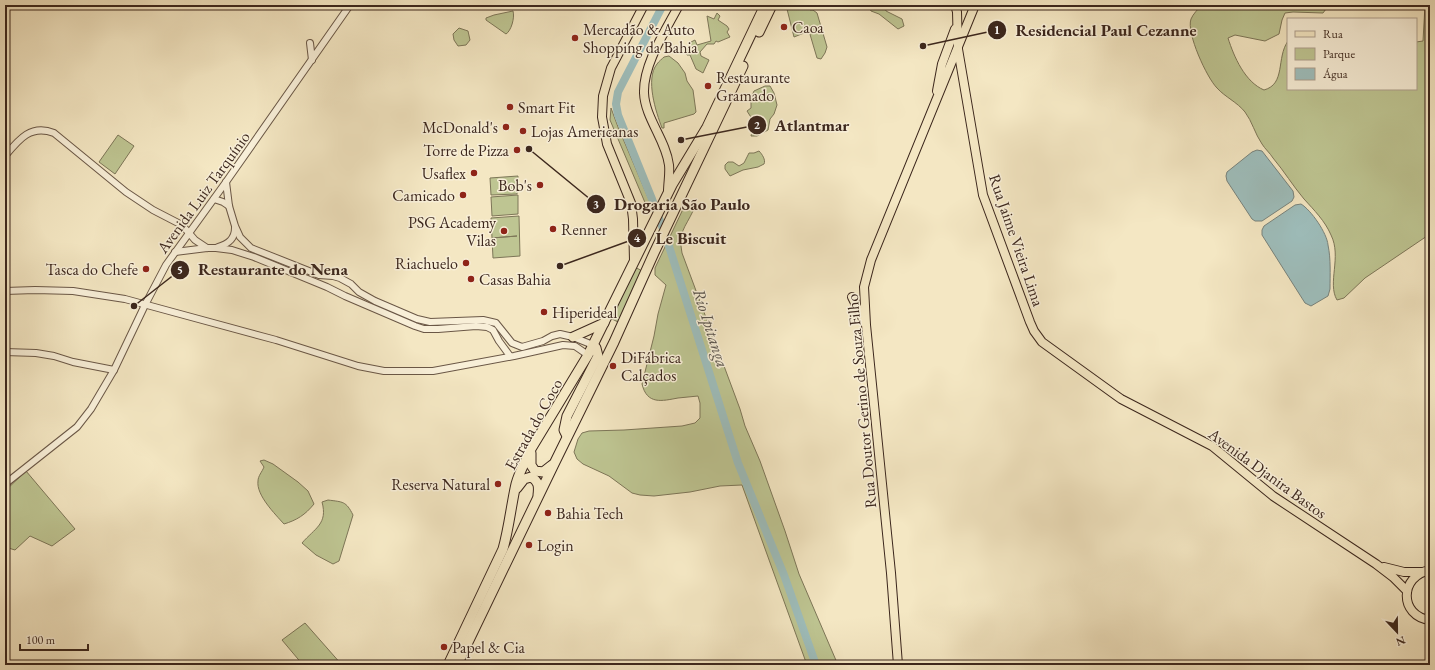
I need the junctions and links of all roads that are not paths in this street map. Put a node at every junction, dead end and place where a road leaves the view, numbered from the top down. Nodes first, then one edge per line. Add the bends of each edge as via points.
1 (350, 5) edge
2 (644, 5) edge
3 (679, 5) edge
4 (765, 5) edge
5 (772, 5) edge
6 (955, 5) edge
7 (975, 5) edge
8 (957, 25) junction
9 (310, 43) dead end
10 (958, 49) junction
11 (312, 60) junction
12 (936, 99) junction
13 (5, 156) edge
14 (226, 182) junction
15 (668, 194) junction
16 (214, 200) junction
17 (229, 206) junction
18 (182, 225) junction
19 (195, 225) junction
20 (235, 226) junction
21 (189, 234) junction
22 (195, 240) junction
23 (208, 248) junction
24 (216, 248) junction
25 (176, 252) junction
26 (634, 262) junction
27 (332, 276) junction
28 (351, 284) junction
29 (327, 287) junction
30 (5, 291) edge
31 (345, 296) junction
32 (852, 297) dead end
33 (145, 305) junction
34 (604, 323) junction
35 (866, 325) junction
36 (563, 334) junction
37 (573, 336) junction
38 (499, 340) junction
39 (1042, 342) joint
40 (563, 345) junction
41 (593, 346) junction
42 (5, 352) edge
43 (588, 355) junction
44 (510, 356) junction
45 (499, 358) junction
46 (114, 370) junction
47 (567, 436) junction
48 (531, 450) junction
49 (555, 462) junction
50 (5, 484) edge
51 (515, 490) junction
52 (538, 498) junction
53 (1376, 564) junction
54 (1426, 571) edge
55 (1407, 592) junction
56 (1430, 620) edge
57 (448, 665) edge
58 (457, 665) edge
59 (898, 665) edge

1 - 11 street, Avenida Luiz Tarquínio
2 - 26 main road via 611,68 603,96 602,117 607,144 631,203
3 - 15 main road via 653,55 645,85 646,105 669,165
4 - 15 highway, Estrada do Coco via 707,127
5 - 47 highway via 614,342
6 - 8 main road, Rua Jaime Vieira Lima
7 - 10 main road, Rua Doutor Gerino de Souza Filho
8 - 10 main road, Rua Jaime Vieira Lima
8 - 12 main road, Rua Doutor Gerino de Souza Filho via 942,64
9 - 11 street
10 - 12 main road, Rua Doutor Gerino de Souza Filho
10 - 39 main road, Rua Jaime Vieira Lima via 983,195 1030,322
11 - 14 street, Avenida Luiz Tarquínio
12 - 35 main road, Rua Doutor Gerino de Souza Filho via 870,260 864,287
13 - 18 street via 21,138 32,131 47,130 126,192
14 - 16 street, Avenida Luiz Tarquínio
14 - 17 street
15 - 26 highway, Estrada do Coco
16 - 17 street
16 - 19 street, Avenida Luiz Tarquínio
17 - 20 street
18 - 19 street
18 - 21 street
19 - 21 street, Avenida Luiz Tarquínio
19 - 22 street
20 - 24 street via 235,234 230,241
20 - 27 street via 240,237 251,248 319,275
21 - 22 street
21 - 25 street, Avenida Luiz Tarquínio
22 - 23 street
23 - 24 street
23 - 25 street
24 - 29 street via 254,257
25 - 33 street, Avenida Luiz Tarquínio
26 - 34 highway, Estrada do Coco
27 - 28 street
27 - 29 street via 328,279
28 - 31 street via 350,291
28 - 36 street via 375,301 417,319 430,322 483,320 496,323 512,343 522,347 556,334
29 - 31 street
30 - 33 street via 73,291 125,299
31 - 38 street via 424,329 476,326 493,330
32 - 35 main road
33 - 45 street via 378,370 433,371
33 - 46 street, Avenida Luiz Tarquínio
34 - 37 highway
34 - 41 highway, Estrada do Coco
35 - 59 main road, Rua Doutor Gerino de Souza Filho
36 - 37 street
36 - 40 street via 566,340
37 - 41 street
38 - 44 street
38 - 45 street
39 - 53 main road, Avenida Djanira Bastos via 1121,400 1212,446 1273,496
40 - 43 street via 575,346
40 - 44 street
41 - 43 highway, Estrada do Coco
41 - 47 highway via 598,356 567,416 564,430
42 - 46 street via 36,353
43 - 48 highway, Estrada do Coco
44 - 45 street
46 - 50 street, Avenida Luiz Tarquínio via 91,410 77,427
47 - 49 highway
48 - 49 highway via 531,465 535,471 543,472
48 - 51 highway, Estrada do Coco
49 - 52 highway
51 - 52 highway via 524,479 531,477 538,484
51 - 57 highway, Estrada do Coco via 503,549
52 - 58 highway
53 - 54 main road, Avenida Djanira Bastos via 1408,573
53 - 55 main road, Avenida Djanira Bastos
54 - 55 main road via 1412,580
55 - 56 main road via 1407,601 1412,611

